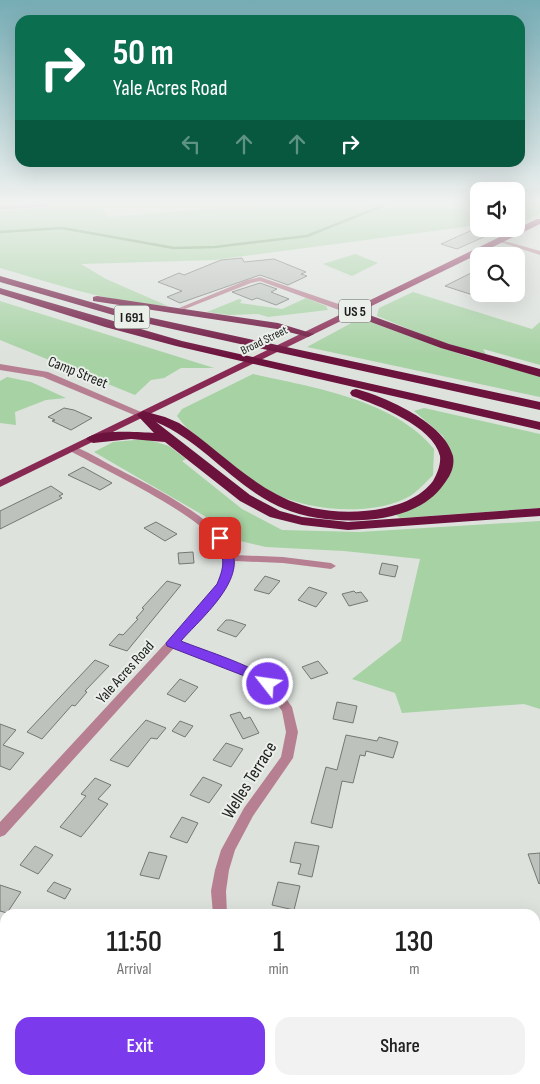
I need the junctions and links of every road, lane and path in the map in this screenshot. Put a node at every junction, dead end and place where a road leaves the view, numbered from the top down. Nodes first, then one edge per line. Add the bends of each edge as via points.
1 (469, 255) edge
2 (1, 279) edge
3 (0, 291) edge
4 (184, 308) dead end
5 (353, 312) junction
6 (308, 334) junction
7 (0, 367) edge
8 (281, 368) junction
9 (540, 373) edge
10 (540, 406) edge
11 (143, 415) junction
12 (540, 426) edge
13 (169, 439) junction
14 (93, 440) junction
15 (73, 449) junction
16 (0, 484) edge
17 (540, 512) edge
18 (230, 558) junction
19 (331, 566) dead end
20 (172, 643) junction
21 (0, 831) edge
22 (219, 909) edge

1 - 5 main road, Broad Street / US 5
2 - 6 highway via 135,306 284,327
2 - 10 highway, I 691 via 104,310
3 - 8 highway, I 691 via 127,331
4 - 5 street via 260,279
5 - 6 main road, Broad Street / US 5
5 - 9 highway via 453,348
6 - 11 main road, Broad Street / US 5
7 - 11 street, Camp Street via 45,374
8 - 11 highway via 372,399 422,426 437,438 445,451 442,480 421,498 384,512 344,516 304,511 261,493 170,422
8 - 12 highway, I 691
11 - 13 highway
11 - 14 main road, Broad Street / US 5
13 - 14 highway via 136,435
13 - 17 highway via 245,498 276,514 302,521 348,526
14 - 15 main road, Broad Street / US 5
15 - 16 main road, Broad Street / US 5
15 - 18 street via 194,517 220,538
18 - 19 street via 276,559
18 - 20 street, Yale Acres Road via 222,585
20 - 21 street, Yale Acres Road
20 - 22 street, Welles Terrace via 251,674 268,684 289,712 293,727 287,758 228,846 220,870

